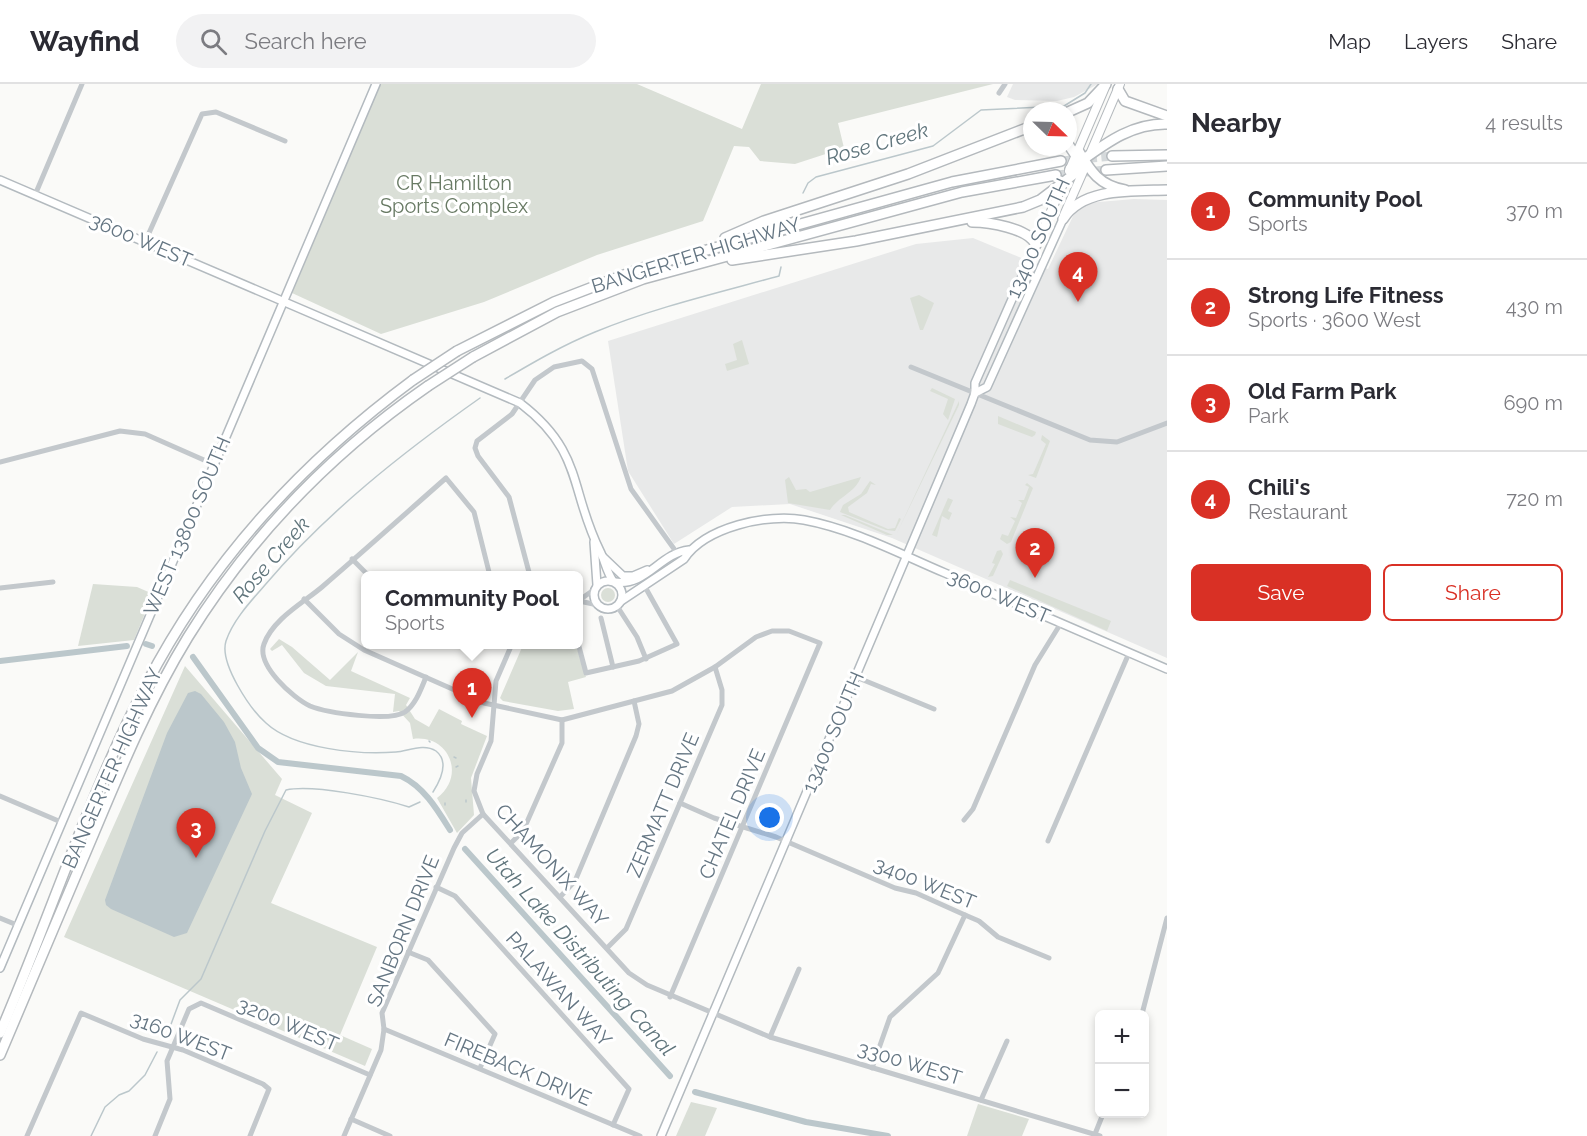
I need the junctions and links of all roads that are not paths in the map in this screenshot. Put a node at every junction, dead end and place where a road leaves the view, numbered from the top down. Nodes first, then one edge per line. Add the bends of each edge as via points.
1 (82, 84) edge
2 (376, 84) edge
3 (1005, 84) edge
4 (1106, 84) edge
5 (1119, 87) edge
6 (999, 93) dead end
7 (1077, 108) edge
8 (1167, 117) edge
9 (1167, 124) edge
10 (1023, 130) edge
11 (1023, 133) edge
12 (1011, 135) junction
13 (285, 141) dead end
14 (1077, 154) edge
15 (1167, 155) edge
16 (1112, 156) tunnel mouth
17 (1061, 161) tunnel mouth
18 (1083, 161) junction
19 (1167, 166) edge
20 (1070, 169) joint
21 (1106, 170) tunnel mouth
22 (1056, 175) tunnel mouth
23 (0, 180) edge
24 (1064, 182) junction
25 (1167, 190) edge
26 (1139, 191) junction
27 (35, 195) junction
28 (1063, 219) junction
29 (948, 222) junction
30 (145, 242) junction
31 (1035, 245) junction
32 (696, 251) junction
33 (668, 271) junction
34 (283, 301) junction
35 (911, 367) dead end
36 (975, 393) junction
37 (520, 403) junction
38 (1167, 423) edge
39 (0, 462) edge
40 (213, 464) junction
41 (594, 542) junction
42 (690, 550) junction
43 (677, 553) junction
44 (601, 555) junction
45 (906, 556) junction
46 (352, 559) junction
47 (662, 562) junction
48 (364, 571) edge
49 (489, 571) edge
50 (529, 571) edge
51 (614, 581) junction
52 (53, 582) dead end
53 (644, 585) junction
54 (596, 587) junction
55 (0, 588) edge
56 (583, 598) edge
57 (304, 599) junction
58 (583, 602) edge
59 (619, 603) junction
60 (598, 605) junction
61 (601, 618) dead end
62 (1061, 623) junction
63 (361, 649) edge
64 (362, 649) edge
65 (508, 649) edge
66 (580, 649) edge
67 (1129, 653) junction
68 (646, 659) junction
69 (613, 667) junction
70 (715, 667) junction
71 (1167, 669) edge
72 (426, 677) junction
73 (856, 677) junction
74 (634, 701) junction
75 (492, 706) junction
76 (934, 710) dead end
77 (562, 720) junction
78 (0, 796) edge
79 (680, 803) junction
80 (483, 814) junction
81 (964, 820) dead end
82 (61, 822) junction
83 (743, 827) junction
84 (786, 841) junction
85 (1048, 841) dead end
86 (511, 843) junction
87 (436, 887) junction
88 (560, 897) junction
89 (965, 915) junction
90 (0, 918) edge
91 (1167, 918) edge
92 (17, 925) junction
93 (607, 948) junction
94 (408, 952) junction
95 (1049, 958) dead end
96 (0, 968) edge
97 (799, 969) dead end
98 (670, 997) junction
99 (1143, 1010) edge
100 (713, 1014) junction
101 (384, 1029) junction
102 (0, 1033) edge
103 (770, 1037) junction
104 (1007, 1041) dead end
105 (172, 1047) junction
106 (0, 1055) edge
107 (480, 1068) junction
108 (872, 1068) junction
109 (370, 1075) junction
110 (981, 1100) junction
111 (1102, 1118) edge
112 (351, 1119) junction
113 (613, 1125) junction
114 (1098, 1135) edge
115 (27, 1136) edge
116 (155, 1136) edge
117 (250, 1136) edge
118 (344, 1136) edge
119 (390, 1136) edge
120 (639, 1136) edge
121 (661, 1136) edge

1 - 27 street
2 - 34 street, WEST 13800 SOUTH
3 - 6 street
4 - 7 highway via 1088,103
4 - 18 main road, 13400 SOUTH
5 - 8 highway via 1125,101
5 - 18 main road, 13400 SOUTH
9 - 18 highway via 1129,130
10 - 12 highway
11 - 12 highway
12 - 32 highway via 764,221
13 - 30 street via 212,111 199,117
14 - 18 highway
15 - 16 highway
17 - 32 highway, BANGERTER HIGHWAY via 974,176
18 - 20 highway
18 - 24 highway
18 - 26 highway via 1104,184
18 - 28 main road, 13400 SOUTH
19 - 21 highway
20 - 24 main road, 13400 SOUTH
22 - 33 highway, BANGERTER HIGHWAY via 962,192
23 - 27 street, 3600 WEST
24 - 29 highway via 1029,205
24 - 31 main road, 13400 SOUTH
25 - 26 highway
26 - 28 highway via 1087,199
27 - 30 street, 3600 WEST
28 - 36 street, 13400 SOUTH via 987,387
29 - 31 highway via 1000,225 1031,237
29 - 33 highway
30 - 34 street, 3600 WEST
31 - 36 street, 13400 SOUTH via 975,383
32 - 102 highway, BANGERTER HIGHWAY, bridge via 578,291 458,351 413,380 340,437 283,492 227,556 178,628 146,685 120,739
33 - 106 highway, BANGERTER HIGHWAY, bridge via 537,321 428,386 367,431 309,484 246,554 199,620 141,723
34 - 37 street, 3600 WEST
34 - 40 street, WEST 13800 SOUTH
35 - 36 street
36 - 38 street via 1090,440 1117,442
36 - 45 street, 13400 SOUTH
37 - 41 street, 3600 WEST via 545,424 566,454
37 - 43 street via 535,380 548,370 580,361 590,366 631,489
37 - 50 street via 477,441 475,448 509,497
39 - 40 street via 120,431 145,434
40 - 82 street, WEST 13800 SOUTH
41 - 44 street
41 - 54 street
42 - 43 street
42 - 45 street, 3600 WEST via 728,528 759,519 803,519
42 - 53 street via 684,559
43 - 47 street
44 - 47 street via 618,574 627,577
44 - 51 street
45 - 62 street, 3600 WEST
45 - 73 street, 13400 SOUTH
46 - 48 street
46 - 49 street via 446,478 474,512
46 - 57 street
47 - 51 street via 637,580
51 - 54 street
51 - 59 street via 621,588
52 - 55 street
53 - 59 street
53 - 68 street via 676,644
54 - 56 street
54 - 60 street via 594,600
57 - 63 street
57 - 72 street via 263,645 269,669 296,698 312,707 392,717 407,710
58 - 60 street
59 - 60 street via 606,609
59 - 68 street
61 - 69 street
62 - 67 street, 3600 WEST
62 - 81 street via 1035,665 973,809
64 - 72 street
65 - 75 street, CHAMONIX WAY
66 - 69 street via 586,673
67 - 71 street, 3600 WEST
67 - 85 street
68 - 69 street
70 - 74 street via 672,691
70 - 79 street, ZERMATT DRIVE via 722,705
70 - 83 street, CHATEL DRIVE via 756,637 772,631 789,631 820,643
72 - 75 street
73 - 76 street
73 - 84 street, 13400 SOUTH
74 - 77 street
74 - 88 street via 639,723 636,736 575,881
75 - 77 street
75 - 80 street, CHAMONIX WAY via 491,741 474,791
77 - 86 street via 562,743 523,831
78 - 82 street
79 - 83 street, 3400 WEST
79 - 93 street, ZERMATT DRIVE via 626,929
80 - 86 street, CHAMONIX WAY
80 - 87 street, SANBORN DRIVE via 462,833
82 - 92 street, WEST 13800 SOUTH
83 - 84 street, 3400 WEST
83 - 98 street, CHATEL DRIVE
84 - 89 street, 3400 WEST
84 - 100 street, 13400 SOUTH
86 - 88 street, CHAMONIX WAY
87 - 94 street, SANBORN DRIVE
87 - 113 street, PALAWAN WAY via 455,896 629,1089
88 - 93 street, CHAMONIX WAY
89 - 95 street, 3400 WEST via 998,937
89 - 108 street via 938,973 890,1017
90 - 92 street
91 - 99 street
92 - 96 street, WEST 13800 SOUTH
93 - 98 street, CHAMONIX WAY via 629,973
94 - 101 street, SANBORN DRIVE via 382,1013
94 - 107 street via 428,960 495,1034
97 - 103 street
98 - 100 street, CHAMONIX WAY
100 - 103 street, 3300 WEST
100 - 121 street, 13400 SOUTH
101 - 107 street, FIREBACK DRIVE
101 - 109 street, SANBORN DRIVE via 381,1050
103 - 108 street, 3300 WEST
104 - 110 street
105 - 109 street, 3200 WEST via 193,1005 201,1003
105 - 115 street, 3160 WEST via 81,1013
105 - 116 street via 166,1071 170,1099
105 - 117 street, 3160 WEST via 269,1089
107 - 113 street, FIREBACK DRIVE
108 - 110 street, 3300 WEST
109 - 112 street, SANBORN DRIVE
110 - 114 street, 3300 WEST
111 - 114 street
112 - 118 street, SANBORN DRIVE
112 - 119 street
113 - 120 street, FIREBACK DRIVE

